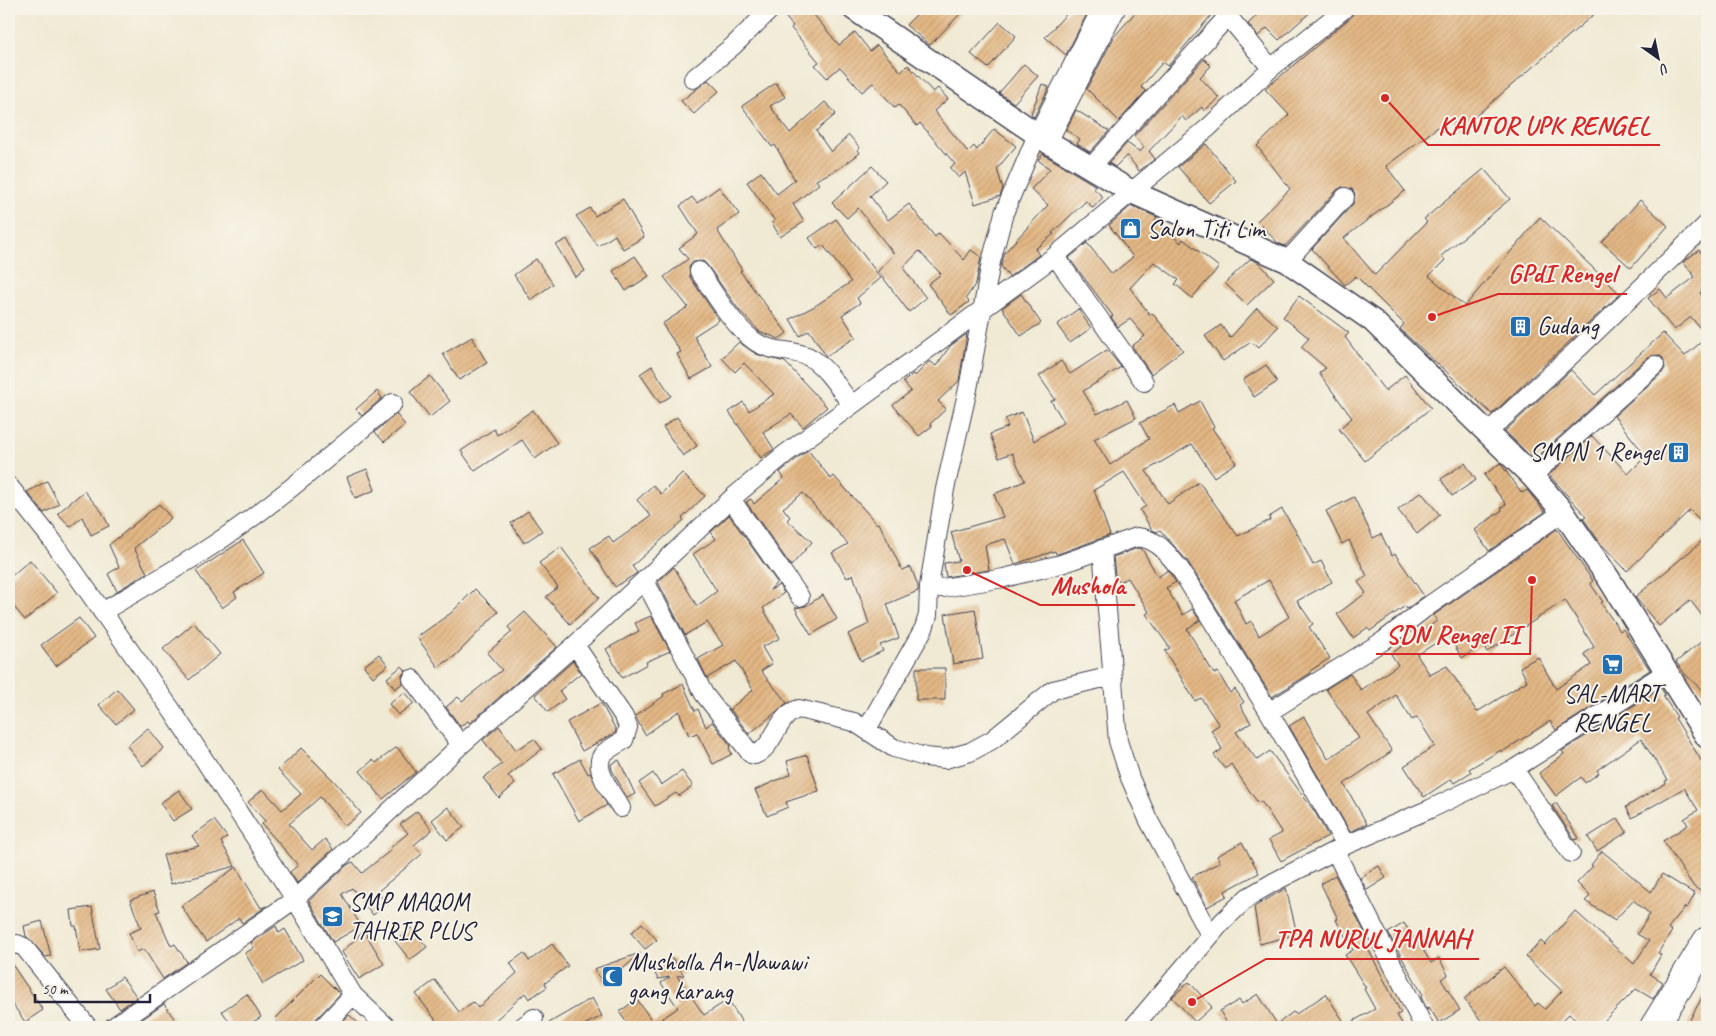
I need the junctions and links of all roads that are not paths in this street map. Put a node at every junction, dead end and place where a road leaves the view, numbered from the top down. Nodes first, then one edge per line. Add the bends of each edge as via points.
1 (771, 9) edge
2 (1101, 9) edge
3 (1116, 9) edge
4 (1344, 9) edge
5 (858, 10) edge
6 (1225, 12) edge
7 (1271, 68) junction
8 (694, 79) dead end
9 (1043, 139) junction
10 (1091, 167) junction
11 (1132, 192) junction
12 (1345, 197) dead end
13 (1707, 224) edge
14 (1056, 256) junction
15 (1287, 261) junction
16 (699, 271) dead end
17 (991, 303) junction
18 (1655, 365) dead end
19 (1144, 382) dead end
20 (393, 403) dead end
21 (851, 404) junction
22 (1488, 432) junction
23 (1532, 476) junction
24 (9, 486) edge
25 (731, 499) junction
26 (1563, 512) junction
27 (1102, 549) junction
28 (645, 581) junction
29 (935, 587) junction
30 (800, 597) dead end
31 (102, 612) junction
32 (575, 645) junction
33 (1668, 671) junction
34 (1112, 676) junction
35 (412, 679) dead end
36 (1269, 712) junction
37 (871, 732) junction
38 (1707, 737) edge
39 (461, 745) junction
40 (1514, 769) junction
41 (621, 808) dead end
42 (1341, 848) junction
43 (1571, 853) dead end
44 (295, 899) junction
45 (1210, 936) junction
46 (1707, 940) edge
47 (9, 946) edge
48 (353, 995) junction
49 (88, 1027) edge
50 (113, 1027) edge
51 (323, 1027) edge
52 (387, 1027) edge
53 (1133, 1027) edge
54 (1424, 1027) edge
55 (1654, 1027) edge

1 - 8 street
2 - 9 street
3 - 9 street
4 - 7 street
5 - 9 street
6 - 7 street
6 - 10 street
7 - 11 street via 1209,127
9 - 10 street
9 - 17 street via 1004,213
10 - 11 street
11 - 14 street
11 - 15 street
12 - 15 street
13 - 22 street
14 - 17 street
14 - 19 street
15 - 22 street via 1374,321
16 - 21 street via 741,329 754,341 771,349 811,358
17 - 21 street
17 - 29 street via 945,489
18 - 23 street
20 - 31 street via 244,524 186,563
21 - 25 street
22 - 23 street
23 - 26 street
24 - 31 street via 52,540
25 - 28 street
25 - 30 street
26 - 33 street
26 - 36 street via 1383,641
27 - 29 street via 1004,578
27 - 34 street
27 - 36 street via 1137,537 1151,538 1164,549 1180,569
28 - 32 street
28 - 37 street via 704,694 751,754 760,753 786,718 799,709 854,722
29 - 37 street via 924,628
31 - 44 street via 173,712
32 - 39 street
32 - 41 street via 628,727 624,740 603,754 599,765
33 - 38 street
33 - 40 street
34 - 37 street via 1053,690 992,740 970,752 945,759 894,748
34 - 45 street via 1118,741 1130,778 1148,820
35 - 39 street
36 - 42 street
39 - 44 street
40 - 42 street
40 - 43 street
42 - 45 street via 1248,897
42 - 54 street
44 - 48 street
44 - 50 street
45 - 53 street
46 - 55 main road
47 - 49 street via 17,944 24,947
48 - 51 street
48 - 52 street

